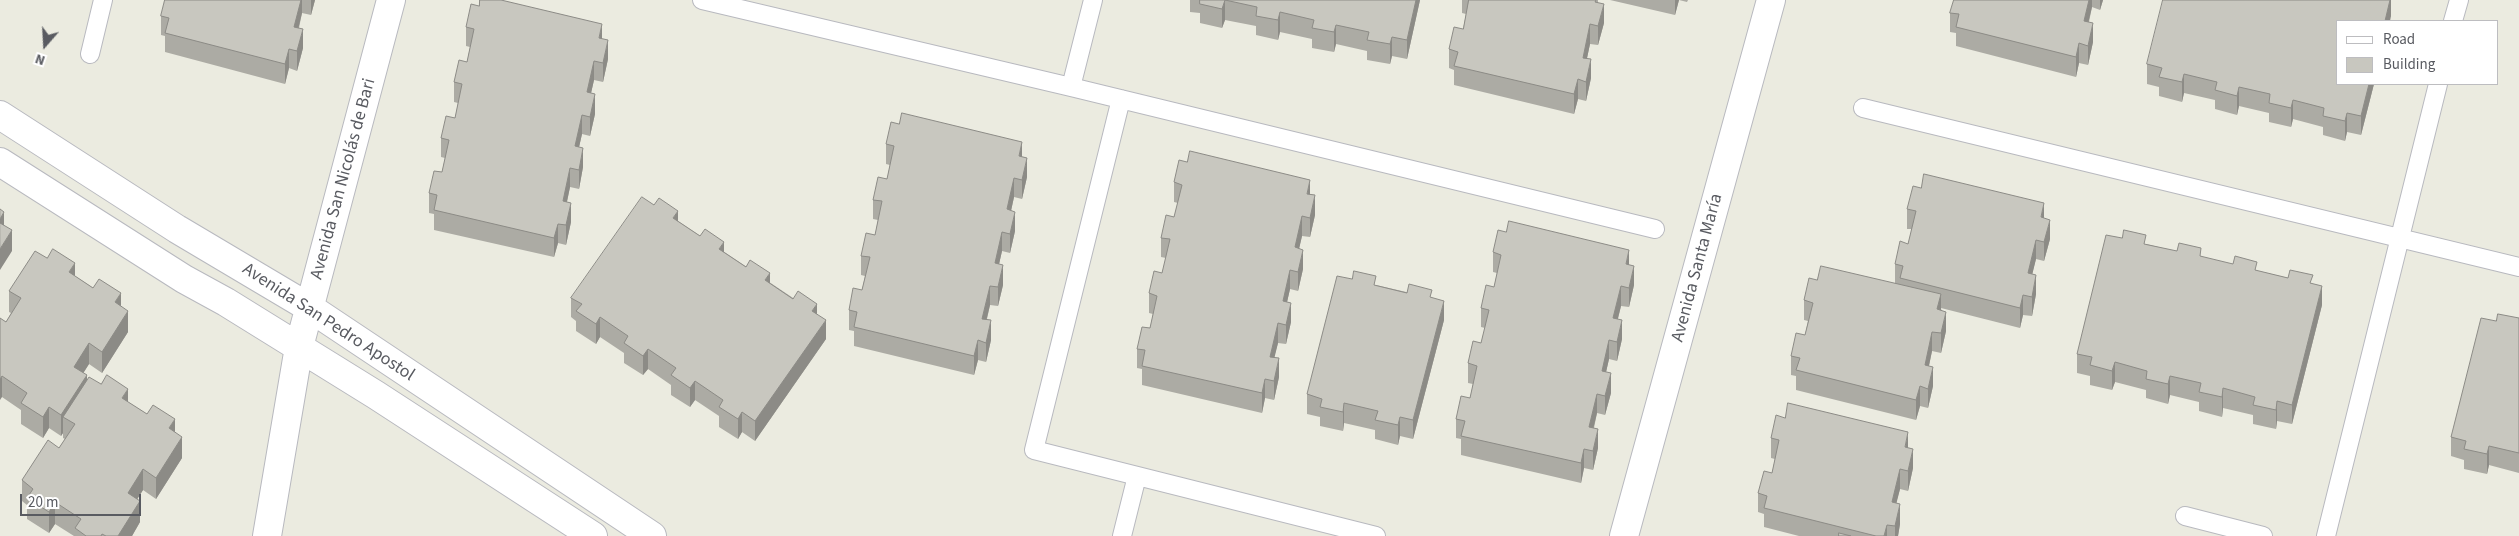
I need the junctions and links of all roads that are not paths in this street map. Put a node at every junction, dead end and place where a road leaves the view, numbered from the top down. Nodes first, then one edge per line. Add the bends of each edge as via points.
1 (103, 0) edge
2 (391, 0) edge
3 (702, 0) edge
4 (1093, 0) edge
5 (1772, 0) edge
6 (2458, 0) edge
7 (2453, 20) edge
8 (90, 54) dead end
9 (2438, 85) edge
10 (1071, 86) junction
11 (1121, 99) junction
12 (1863, 108) dead end
13 (0, 115) edge
14 (0, 162) edge
15 (1655, 229) dead end
16 (2400, 239) junction
17 (2519, 267) edge
18 (310, 308) junction
19 (298, 347) junction
20 (1137, 476) junction
21 (2185, 516) dead end
22 (267, 536) edge
23 (593, 536) edge
24 (652, 536) edge
25 (1122, 536) edge
26 (1376, 536) edge
27 (1624, 536) edge
28 (2263, 536) edge
29 (2326, 536) edge

1 - 8 lane
2 - 18 street, Avenida San Nicolás de Bari
3 - 10 lane
4 - 10 lane
5 - 27 street, Avenida Santa María
6 - 7 lane
9 - 16 lane
10 - 11 lane
11 - 15 lane
11 - 20 lane via 1034,450
12 - 16 lane
13 - 18 street, Avenida San Pedro Apostol via 177,229
14 - 19 street, Avenida San Pedro Apostol
16 - 17 lane
16 - 29 lane
18 - 19 street, Avenida San Nicolás de Bari
18 - 24 street, Avenida San Pedro Apostol
19 - 22 street, Avenida San Nicolás de Bari
19 - 23 street, Avenida San Pedro Apostol
20 - 25 lane
20 - 26 lane
21 - 28 lane

